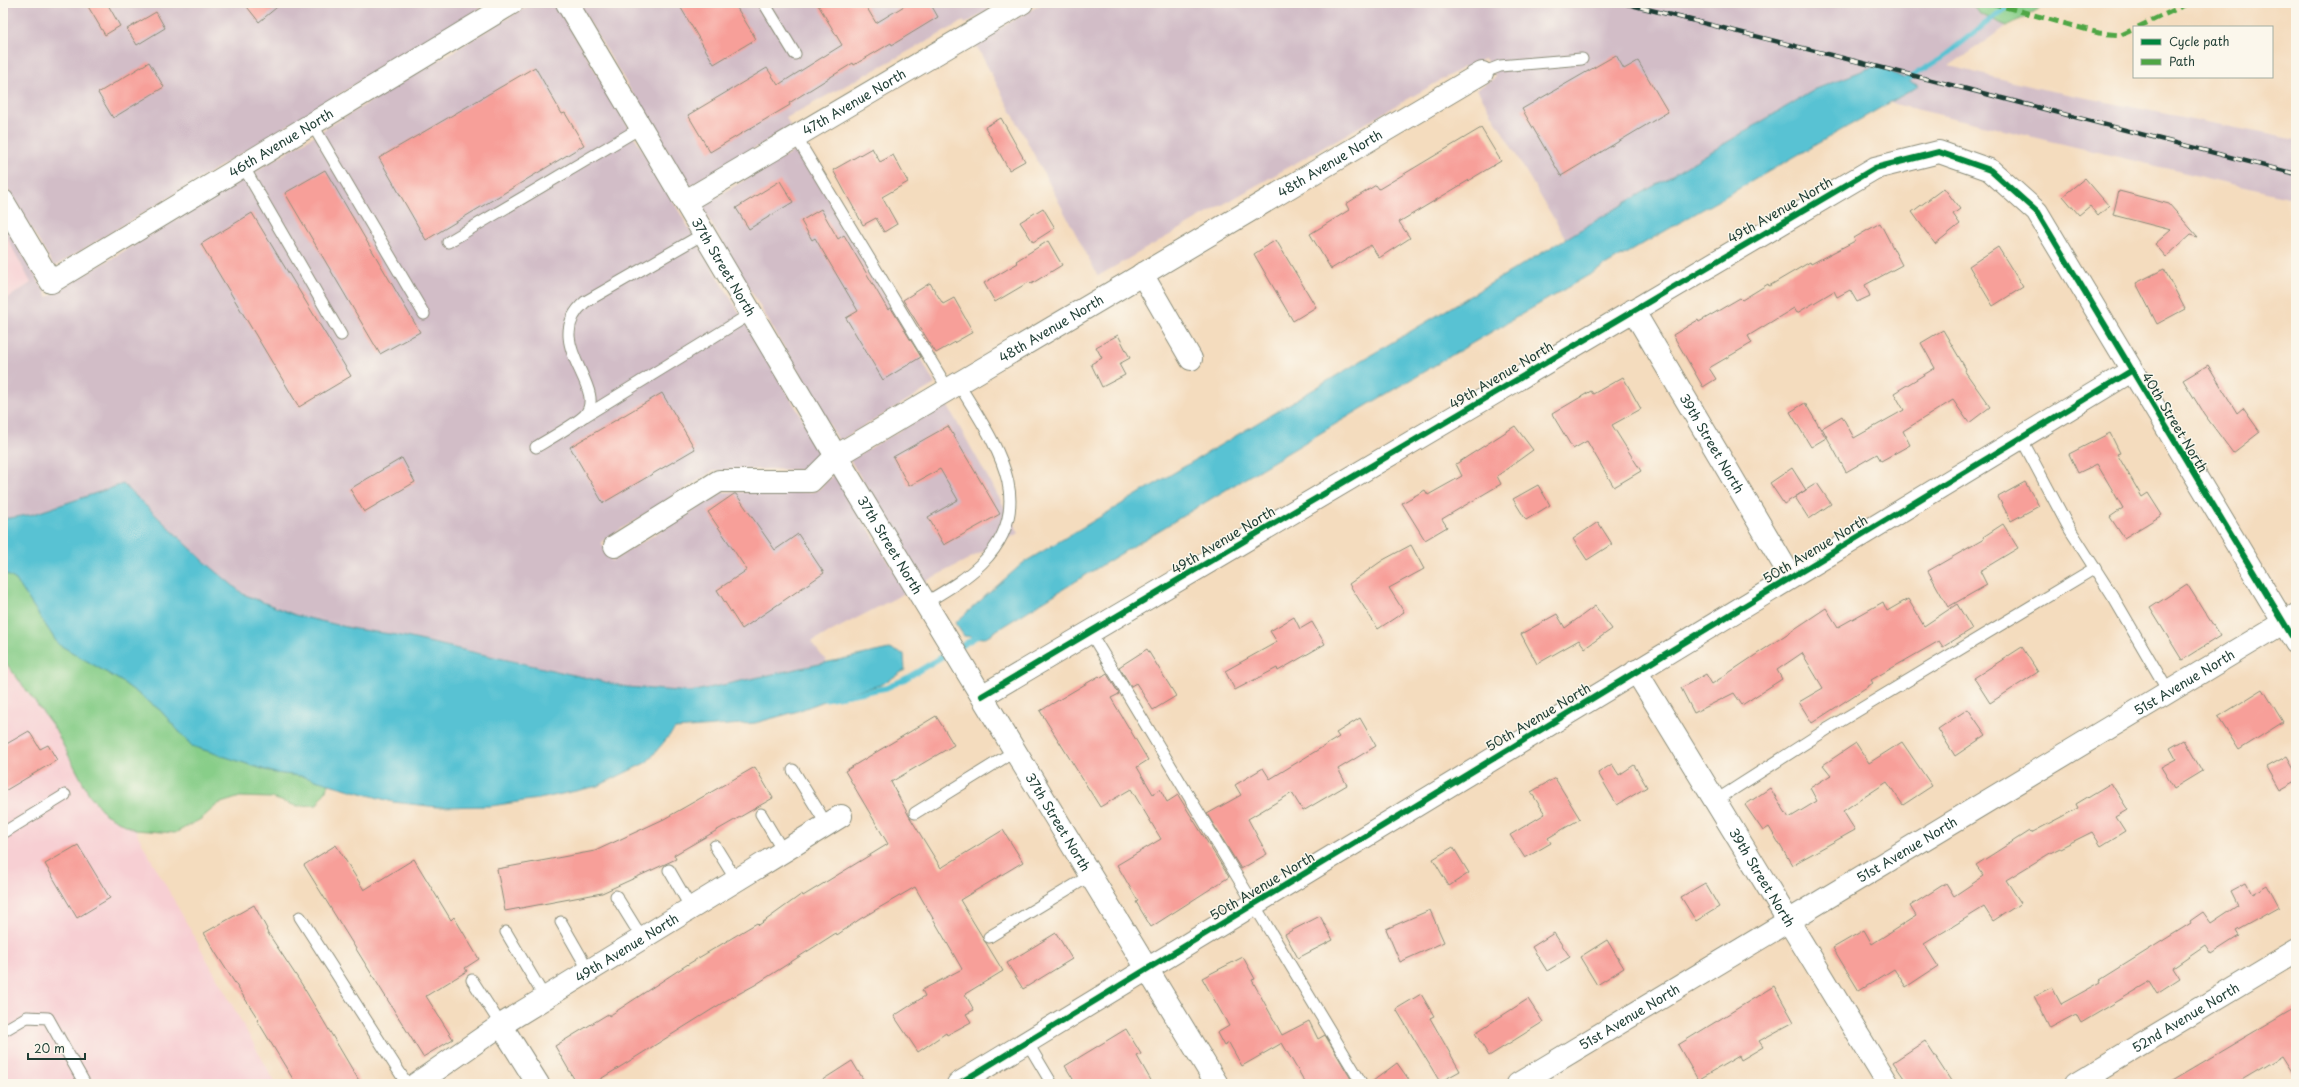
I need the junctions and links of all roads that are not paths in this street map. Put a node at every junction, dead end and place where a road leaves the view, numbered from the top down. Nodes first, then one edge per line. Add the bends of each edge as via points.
1 (512, 3) edge
2 (567, 3) edge
3 (764, 3) edge
4 (1022, 3) edge
5 (795, 54) dead end
6 (1582, 59) dead end
7 (1482, 73) joint
8 (312, 124) junction
9 (642, 127) junction
10 (796, 136) junction
11 (243, 166) junction
12 (3, 200) edge
13 (686, 201) junction
14 (2037, 212) joint
15 (705, 233) junction
16 (448, 242) dead end
17 (1142, 274) junction
18 (1632, 310) junction
19 (752, 313) junction
20 (424, 314) dead end
21 (341, 335) dead end
22 (1191, 359) dead end
23 (2131, 371) junction
24 (953, 386) junction
25 (585, 416) junction
26 (2021, 438) junction
27 (536, 447) dead end
28 (836, 456) junction
29 (615, 546) dead end
30 (2095, 568) junction
31 (1791, 577) junction
32 (931, 612) junction
33 (2290, 618) edge
34 (1090, 632) junction
35 (2296, 643) edge
36 (1636, 670) junction
37 (977, 688) junction
38 (2168, 691) junction
39 (1015, 751) junction
40 (793, 770) dead end
41 (65, 794) dead end
42 (1716, 801) junction
43 (915, 813) dead end
44 (761, 814) dead end
45 (834, 821) joint
46 (3, 833) edge
47 (715, 846) dead end
48 (784, 851) junction
49 (669, 870) dead end
50 (1091, 876) junction
51 (736, 880) junction
52 (616, 896) dead end
53 (1254, 903) junction
54 (691, 908) junction
55 (300, 917) dead end
56 (1789, 920) junction
57 (561, 922) dead end
58 (506, 932) dead end
59 (989, 937) dead end
60 (642, 938) junction
61 (2296, 951) edge
62 (1148, 968) junction
63 (589, 971) junction
64 (472, 980) dead end
65 (545, 998) junction
66 (502, 1024) junction
67 (3, 1031) edge
68 (1027, 1042) junction
69 (85, 1084) edge
70 (407, 1084) edge
71 (416, 1084) edge
72 (538, 1084) edge
73 (958, 1084) edge
74 (1052, 1084) edge
75 (1217, 1084) edge
76 (1362, 1084) edge
77 (1518, 1084) edge
78 (1888, 1084) edge
79 (2075, 1084) edge

1 - 8 street, 46th Avenue North
2 - 9 street, 37th Street North
3 - 5 lane
4 - 10 street, 47th Avenue North
6 - 7 lane via 1500,66
7 - 17 street, 48th Avenue North
8 - 11 street, 46th Avenue North
8 - 20 lane
9 - 13 street, 37th Street North
9 - 16 lane
10 - 13 street, 47th Avenue North
10 - 24 lane
11 - 12 street, 46th Avenue North via 51,282
11 - 21 lane
13 - 15 street, 37th Street North
14 - 18 street, 49th Avenue North via 1990,170 1939,152 1875,168
14 - 23 street, 40th Street North
15 - 19 street, 37th Street North
15 - 25 lane via 598,295 574,312 569,322 569,334 571,350 589,394 590,406
17 - 22 street
17 - 24 street, 48th Avenue North
18 - 31 street, 39th Street North
18 - 34 street, 49th Avenue North
19 - 25 lane
19 - 28 street, 37th Street North
23 - 26 street, 50th Avenue North
23 - 33 street, 40th Street North
24 - 28 street, 48th Avenue North
24 - 32 lane via 996,447 1007,473 1010,516 1004,535 982,563
25 - 27 lane
26 - 30 lane via 2069,528
26 - 31 street, 50th Avenue North
28 - 29 street, 48th Avenue North via 811,481 719,481
28 - 32 street, 37th Street North
30 - 38 lane
30 - 42 lane via 1829,728
31 - 36 street, 50th Avenue North
32 - 37 street, 37th Street North
33 - 35 street, 40th Street North
33 - 38 street, 51st Avenue North
34 - 37 street, 49th Avenue North
34 - 53 lane
36 - 42 street, 39th Street North
36 - 53 street, 50th Avenue North
37 - 39 street, 37th Street North
38 - 56 street, 51st Avenue North
39 - 43 lane
39 - 50 street, 37th Street North
40 - 45 lane
41 - 46 lane
42 - 56 street, 39th Street North
44 - 48 lane
45 - 48 street, 49th Avenue North
47 - 51 lane
48 - 51 street, 49th Avenue North
49 - 54 lane
50 - 59 lane
50 - 62 street, 37th Street North
51 - 54 street, 49th Avenue North
52 - 60 lane
53 - 62 street, 50th Avenue North
53 - 76 lane
54 - 60 street, 49th Avenue North
55 - 70 lane
56 - 77 street, 51st Avenue North
56 - 78 street, 39th Street North
57 - 63 lane
58 - 65 lane
60 - 63 street, 49th Avenue North
61 - 79 street, 52nd Avenue North
62 - 68 street, 50th Avenue North
62 - 75 street, 37th Street North
63 - 65 street, 49th Avenue North
64 - 66 lane
65 - 66 street, 49th Avenue North
66 - 71 street, 49th Avenue North
66 - 72 street
67 - 69 lane via 27,1017 48,1018
68 - 73 street, 50th Avenue North
68 - 74 lane

